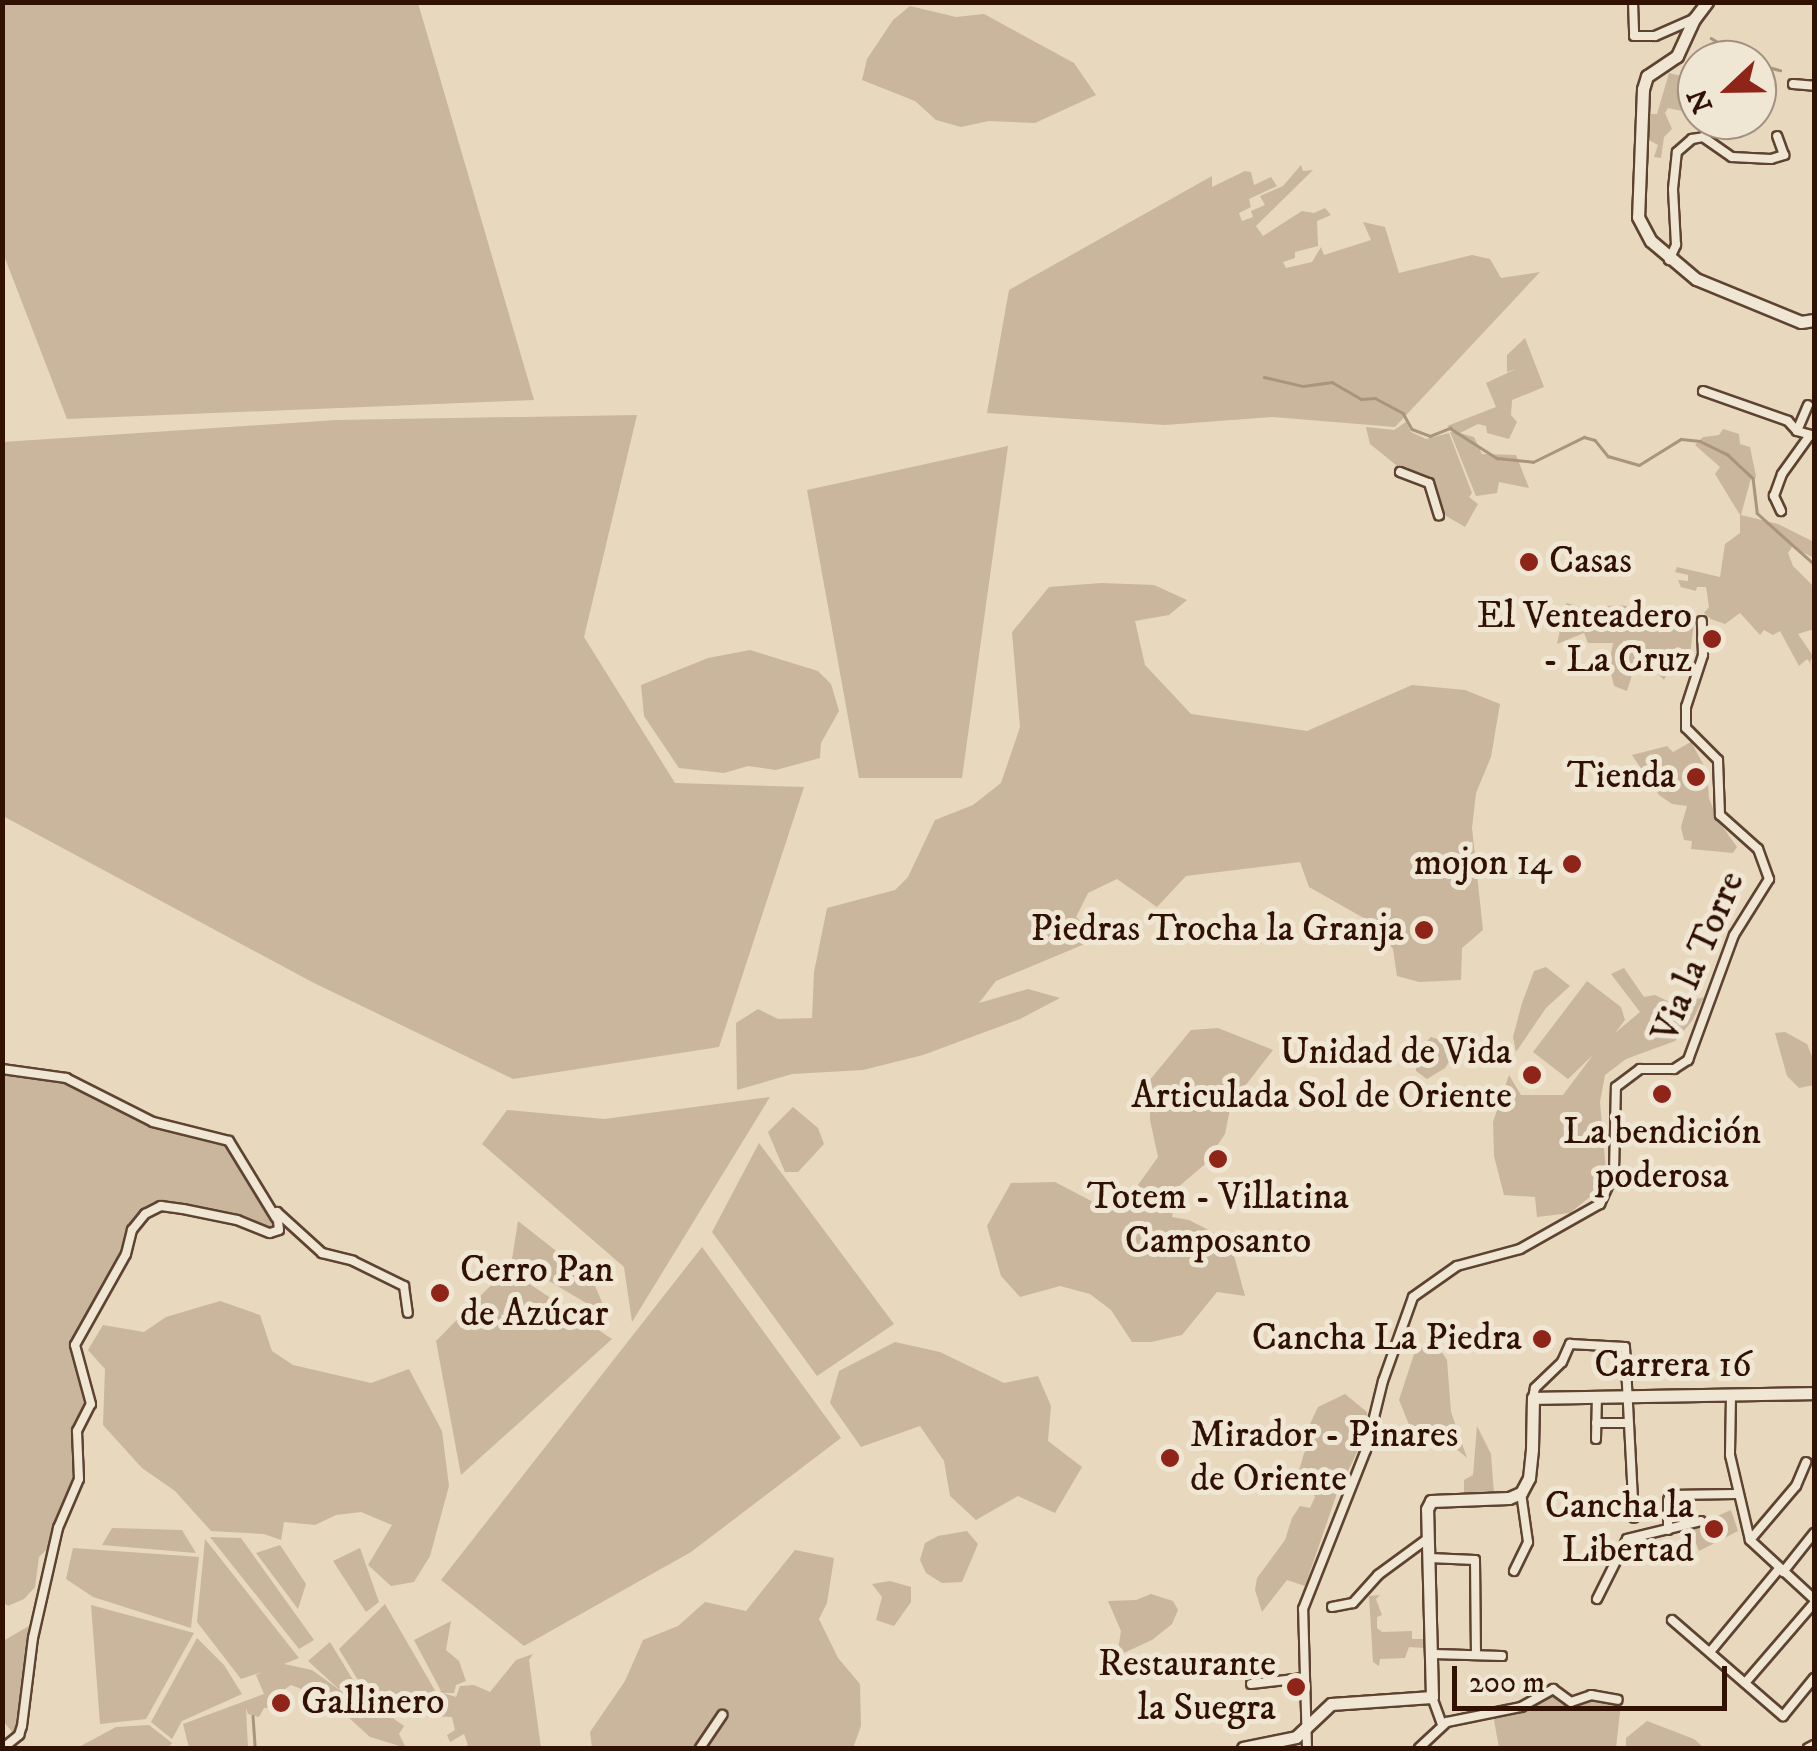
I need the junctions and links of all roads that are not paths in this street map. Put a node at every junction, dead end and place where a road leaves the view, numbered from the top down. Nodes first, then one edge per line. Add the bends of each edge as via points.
1 (1633, 2) edge
2 (1707, 2) edge
3 (1694, 19) junction
4 (1793, 84) dead end
5 (1814, 86) edge
6 (1777, 136) dead end
7 (1691, 140) edge
8 (1707, 140) edge
9 (1669, 260) junction
10 (1813, 320) edge
11 (1703, 391) dead end
12 (1808, 405) dead end
13 (1797, 431) junction
14 (1812, 436) edge
15 (1400, 472) dead end
16 (1781, 511) dead end
17 (1439, 516) dead end
18 (1702, 621) dead end
19 (2, 1068) edge
20 (278, 1222) junction
21 (408, 1313) dead end
22 (1814, 1393) edge
23 (1598, 1396) junction
24 (1624, 1396) junction
25 (1731, 1396) junction
26 (1533, 1398) junction
27 (1596, 1423) junction
28 (1626, 1423) junction
29 (1596, 1438) dead end
30 (1806, 1462) dead end
31 (1521, 1493) junction
32 (1736, 1494) junction
33 (1634, 1518) dead end
34 (1701, 1522) dead end
35 (1668, 1530) junction
36 (1814, 1533) edge
37 (1428, 1539) junction
38 (1750, 1540) junction
39 (1429, 1558) junction
40 (1514, 1571) dead end
41 (1781, 1571) junction
42 (1598, 1599) dead end
43 (1814, 1601) edge
44 (1332, 1608) dead end
45 (1672, 1620) dead end
46 (1710, 1652) junction
47 (1476, 1653) junction
48 (1432, 1654) junction
49 (1502, 1656) dead end
50 (1304, 1678) junction
51 (1814, 1678) edge
52 (1744, 1682) junction
53 (1251, 1684) dead end
54 (1430, 1698) junction
55 (1618, 1700) dead end
56 (722, 1715) dead end
57 (1306, 1726) junction
58 (1442, 1726) junction
59 (3, 1748) edge
60 (700, 1748) edge
61 (1242, 1748) edge
62 (1307, 1748) edge
63 (1419, 1748) edge

1 - 3 street via 1634,36 1655,36
2 - 3 street
3 - 9 street via 1677,56 1647,76 1643,89 1638,217
4 - 5 street
6 - 8 street via 1784,155 1771,160 1732,157
7 - 9 street via 1677,152 1674,167 1676,245
9 - 10 street via 1704,283 1800,322
11 - 13 street via 1788,421
12 - 13 street
13 - 14 street
14 - 16 street via 1782,474 1774,496
15 - 17 street via 1429,483
18 - 50 street, Via la Torre via 1703,655 1686,728 1718,760 1720,816 1758,849 1769,879 1734,935 1688,1060 1674,1069 1640,1069 1616,1087 1614,1172 1600,1204 1520,1249 1458,1266 1413,1297 1366,1448 1303,1609
19 - 20 street via 66,1078 153,1122 228,1141
20 - 21 street via 277,1212 322,1253 363,1264 404,1286
20 - 59 street via 279,1230 270,1234 238,1220 161,1206 132,1230 126,1254 75,1346 91,1404 78,1431 79,1479 58,1528 37,1618 22,1726
22 - 25 street, Carrera 16
23 - 24 street, Carrera 16
23 - 26 street, Carrera 16
23 - 27 street
24 - 25 street, Carrera 16
24 - 26 street via 1625,1347 1575,1342
24 - 28 street
25 - 32 street
26 - 31 street via 1530,1464
27 - 28 street
27 - 29 street
28 - 33 street
30 - 38 street
31 - 37 street via 1431,1501
31 - 40 street via 1528,1542
32 - 35 street via 1668,1497
32 - 38 street
34 - 35 street
35 - 42 street via 1621,1545
36 - 41 street
37 - 39 street
37 - 44 street via 1346,1606
38 - 41 street
39 - 47 street via 1475,1560
39 - 48 street
41 - 43 street
41 - 46 street
43 - 52 street
45 - 46 street
46 - 52 street
47 - 48 street
47 - 49 street
48 - 54 street
50 - 53 street
50 - 57 street
51 - 52 street via 1783,1716
54 - 57 street via 1331,1704
54 - 58 street
55 - 58 street via 1591,1695 1571,1702 1553,1689 1520,1707
56 - 60 street
57 - 61 street via 1296,1737
57 - 62 street
58 - 63 street

